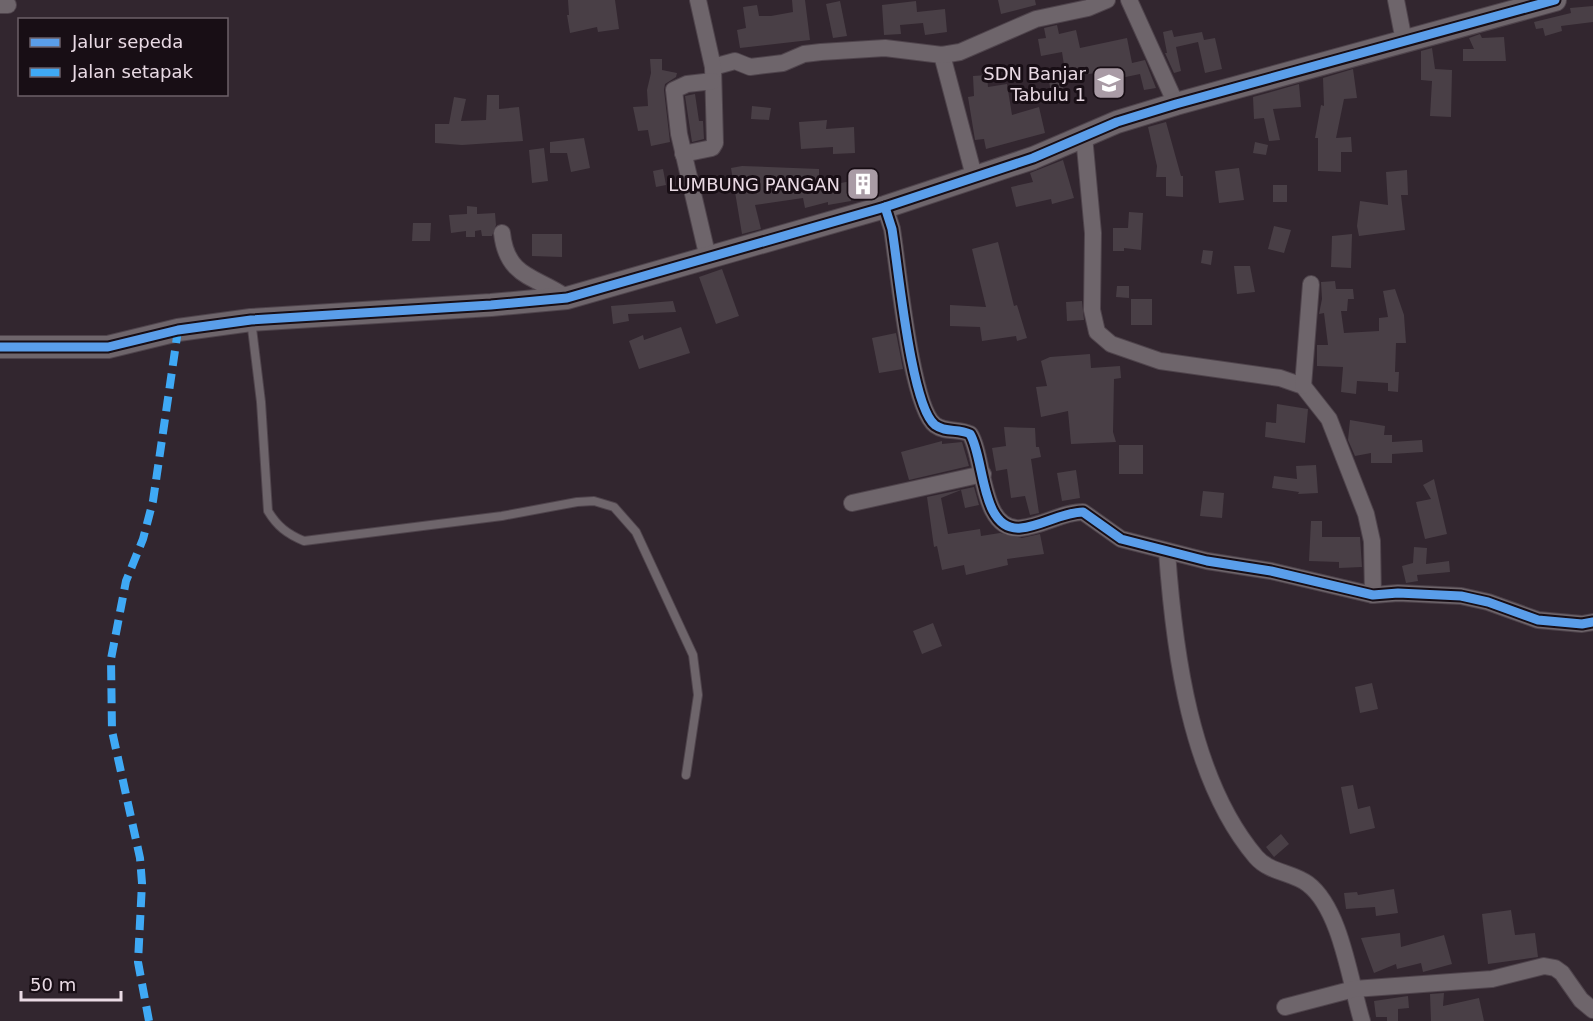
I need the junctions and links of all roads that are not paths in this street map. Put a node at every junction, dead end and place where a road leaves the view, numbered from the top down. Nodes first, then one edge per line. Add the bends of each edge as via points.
1 (698, 0) edge
2 (1107, 0) edge
3 (1129, 0) edge
4 (1396, 0) edge
5 (1555, 0) edge
6 (1404, 41) junction
7 (942, 55) junction
8 (713, 74) junction
9 (1176, 104) junction
10 (1084, 136) junction
11 (683, 154) junction
12 (974, 176) junction
13 (885, 207) junction
14 (502, 233) dead end
15 (708, 258) junction
16 (1311, 284) dead end
17 (567, 298) junction
18 (251, 320) junction
19 (0, 347) edge
20 (1303, 386) junction
21 (983, 474) junction
22 (852, 503) dead end
23 (1167, 552) junction
24 (1373, 595) junction
25 (1593, 622) edge
26 (686, 775) dead end
27 (1354, 989) junction
28 (1285, 1007) dead end
29 (1593, 1010) edge
30 (1362, 1021) edge

1 - 8 street
2 - 7 street via 1036,19 960,52
3 - 9 street
4 - 6 street
5 - 6 street
6 - 9 street
7 - 8 street via 885,48 812,52 785,63 750,67 735,61
7 - 12 street
8 - 11 street via 715,145
8 - 11 street via 674,90
9 - 10 street
10 - 12 street via 1033,158
10 - 20 street via 1093,233 1092,310 1097,332 1111,344 1160,362 1280,378
11 - 15 street
12 - 13 street
13 - 15 street
13 - 21 street via 892,229 915,378 926,414 947,431 970,434
14 - 17 street via 503,245 521,274
15 - 17 street
16 - 20 street
17 - 18 street
18 - 19 street via 178,330 108,347
18 - 26 lane via 268,511 290,535 304,541 502,516 577,502 594,501 615,507 636,532 693,655 698,695
20 - 24 street via 1329,419 1366,514 1372,541
21 - 22 street
21 - 23 street via 988,502 1002,523 1017,529 1083,512 1114,536
23 - 24 street
23 - 27 street via 1172,619 1183,676 1201,753 1222,803 1256,857 1306,882 1319,894 1333,921
24 - 25 street via 1461,596 1538,620
27 - 28 street
27 - 29 street via 1492,979 1544,966 1562,974
27 - 30 street

